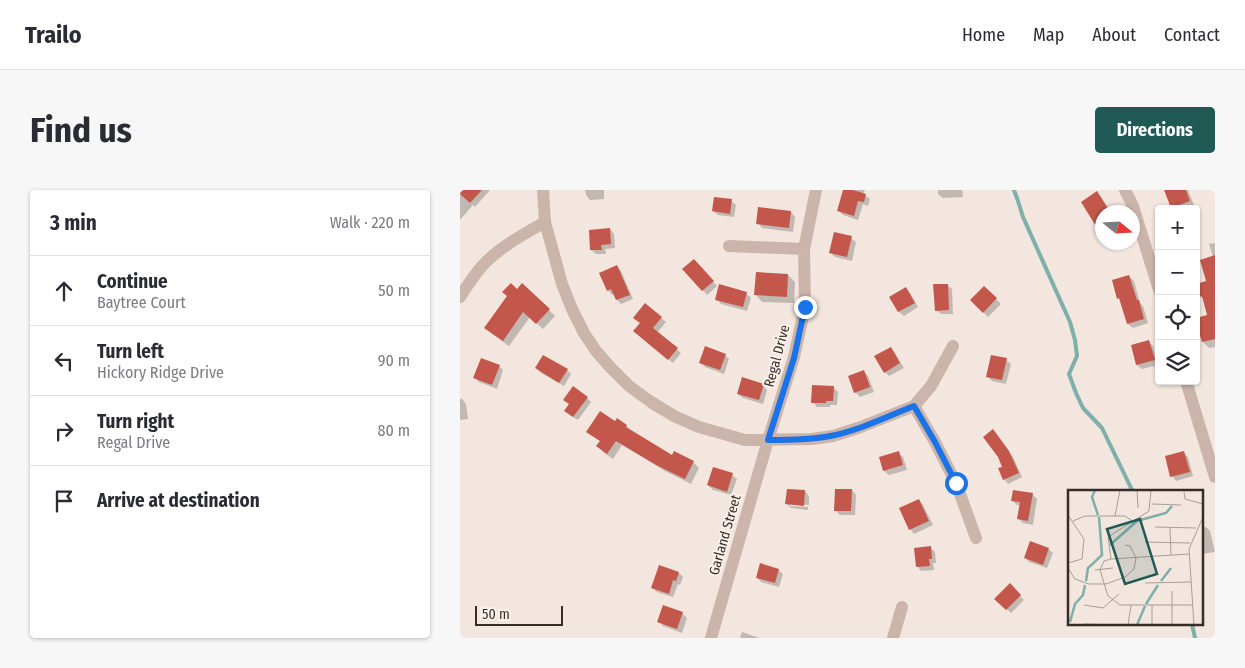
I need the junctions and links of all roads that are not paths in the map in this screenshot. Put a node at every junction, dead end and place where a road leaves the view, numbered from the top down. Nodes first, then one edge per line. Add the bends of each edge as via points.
1 (543, 190) edge
2 (816, 190) edge
3 (1125, 190) edge
4 (545, 222) junction
5 (729, 246) dead end
6 (804, 249) junction
7 (1155, 277) edge
8 (460, 297) edge
9 (953, 346) dead end
10 (1187, 385) edge
11 (914, 406) junction
12 (768, 440) junction
13 (1215, 477) edge
14 (976, 538) dead end
15 (902, 607) dead end
16 (711, 638) edge
17 (893, 638) edge

1 - 4 street
2 - 6 street, Regal Drive
3 - 7 street via 1134,206
4 - 8 street via 495,254
4 - 12 street via 562,284 584,333 596,351 629,386 674,416 699,427 745,440
5 - 6 street
6 - 12 street, Regal Drive via 805,307 794,358
9 - 11 street via 931,386
10 - 13 street
11 - 12 street via 833,436
11 - 14 street via 956,483
12 - 16 street, Garland Street
15 - 17 street

